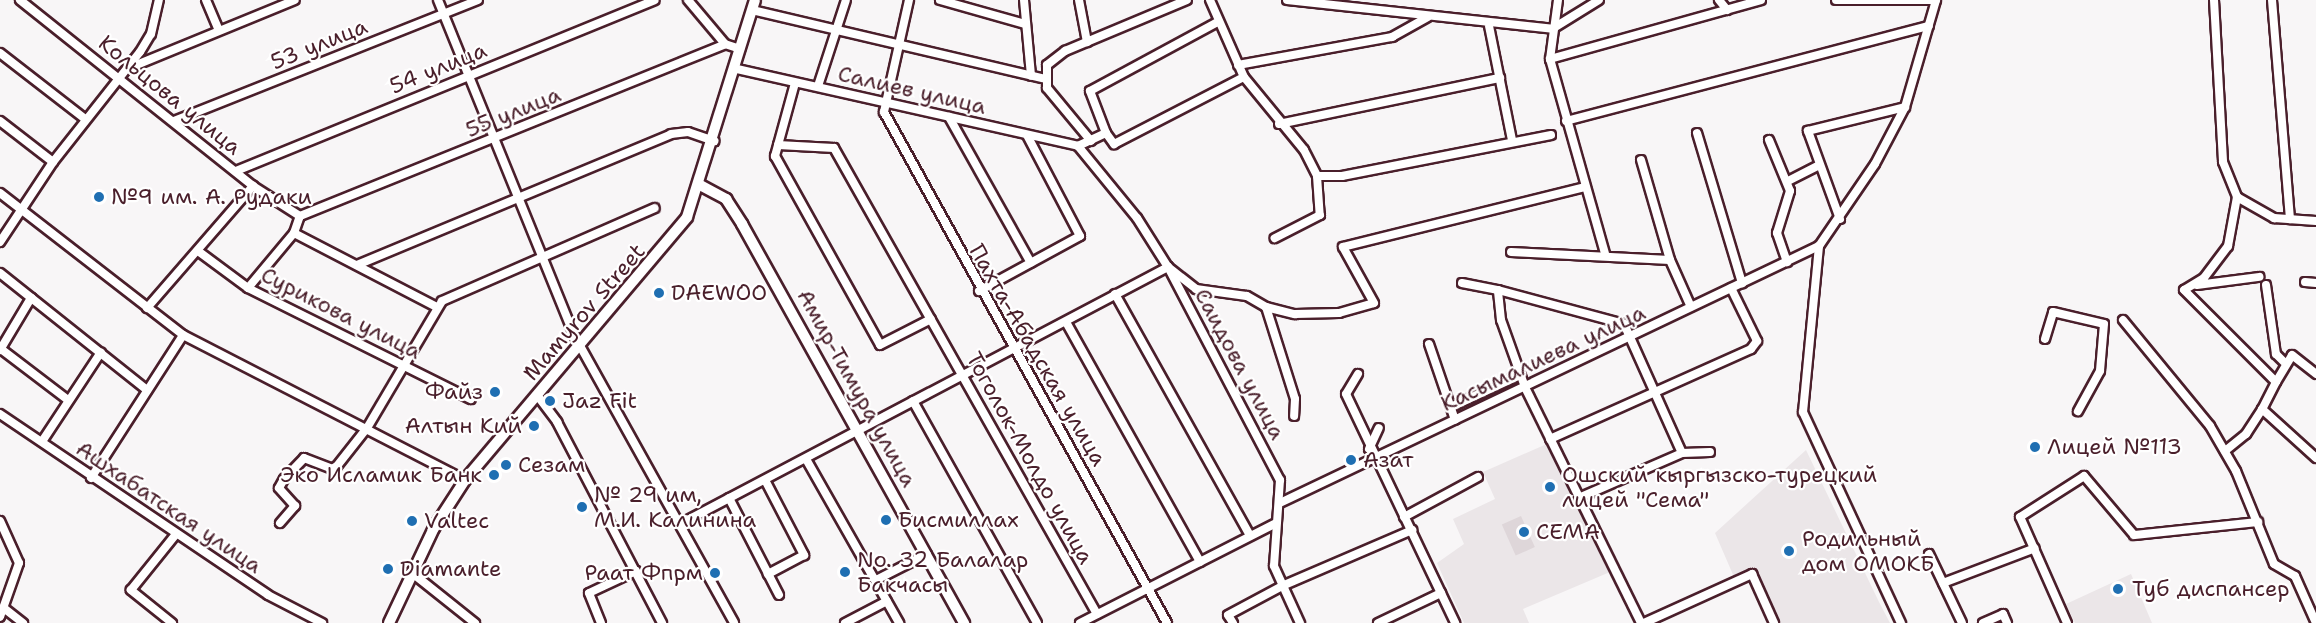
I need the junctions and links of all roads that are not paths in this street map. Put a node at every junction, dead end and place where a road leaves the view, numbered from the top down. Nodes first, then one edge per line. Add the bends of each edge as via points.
1 (20, 0) edge
2 (159, 0) edge
3 (206, 0) edge
4 (295, 0) edge
5 (438, 0) edge
6 (478, 0) edge
7 (654, 0) edge
8 (688, 0) edge
9 (846, 0) edge
10 (909, 0) edge
11 (940, 0) edge
12 (1024, 0) edge
13 (1079, 0) edge
14 (1160, 0) edge
15 (1187, 0) edge
16 (1210, 0) edge
17 (1287, 0) edge
18 (1558, 0) edge
19 (1599, 0) edge
20 (1719, 0) edge
21 (1761, 0) edge
22 (1836, 0) edge
23 (1936, 0) edge
24 (2214, 0) edge
25 (2272, 0) edge
26 (754, 5) edge
27 (1727, 10) junction
28 (1163, 11) junction
29 (443, 14) junction
30 (1428, 17) junction
31 (1216, 22) junction
32 (1025, 24) junction
33 (1489, 26) junction
34 (1929, 26) junction
35 (1552, 28) junction
36 (219, 30) junction
37 (835, 30) junction
38 (1087, 42) junction
39 (725, 44) junction
40 (899, 44) junction
41 (740, 48) junction
42 (0, 53) edge
43 (1550, 59) junction
44 (1238, 65) junction
45 (737, 69) junction
46 (119, 76) junction
47 (467, 76) junction
48 (1031, 76) junction
49 (1244, 77) junction
50 (1043, 78) junction
51 (1500, 78) junction
52 (795, 83) junction
53 (818, 86) junction
54 (887, 103) junction
55 (1905, 107) junction
56 (949, 117) junction
57 (85, 119) junction
58 (0, 121) edge
59 (174, 121) junction
60 (1566, 121) junction
61 (1279, 124) junction
62 (1106, 133) junction
63 (1697, 133) dead end
64 (1027, 135) junction
65 (1551, 135) dead end
66 (494, 140) junction
67 (1512, 140) junction
68 (1768, 140) dead end
69 (1091, 141) junction
70 (715, 142) junction
71 (778, 145) junction
72 (1078, 146) junction
73 (1641, 160) dead end
74 (53, 162) junction
75 (1819, 165) junction
76 (236, 171) junction
77 (1317, 176) junction
78 (1788, 181) junction
79 (700, 185) junction
80 (253, 186) junction
81 (1585, 187) junction
82 (0, 193) edge
83 (2237, 197) junction
84 (517, 199) junction
85 (655, 208) dead end
86 (22, 210) junction
87 (300, 216) junction
88 (1840, 219) junction
89 (2290, 219) junction
90 (2316, 221) edge
91 (294, 233) junction
92 (1275, 238) dead end
93 (0, 242) edge
94 (1819, 246) junction
95 (198, 251) junction
96 (1511, 252) dead end
97 (1605, 253) junction
98 (540, 257) junction
99 (1670, 260) junction
100 (1787, 262) junction
101 (1031, 263) junction
102 (357, 265) junction
103 (1168, 267) junction
104 (0, 273) edge
105 (2259, 277) dead end
106 (2305, 282) dead end
107 (1462, 283) dead end
108 (1742, 283) junction
109 (2316, 283) edge
110 (2266, 285) dead end
111 (2185, 286) junction
112 (248, 288) junction
113 (1731, 288) junction
114 (1498, 290) junction
115 (979, 291) junction
116 (1115, 294) junction
117 (32, 298) junction
118 (1266, 307) junction
119 (1691, 307) junction
120 (147, 308) junction
121 (437, 308) junction
122 (931, 319) junction
123 (2123, 320) dead end
124 (1066, 322) junction
125 (183, 335) junction
126 (1633, 335) junction
127 (2045, 339) dead end
128 (1429, 344) dead end
129 (582, 345) junction
130 (0, 349) edge
131 (1015, 350) junction
132 (100, 352) junction
133 (2284, 362) junction
134 (403, 364) junction
135 (1358, 374) dead end
136 (2316, 374) edge
137 (964, 375) junction
138 (1520, 375) junction
139 (2276, 382) junction
140 (1525, 387) junction
141 (147, 390) junction
142 (1657, 392) junction
143 (537, 395) junction
144 (471, 399) dead end
145 (68, 400) junction
146 (913, 401) junction
147 (1451, 407) junction
148 (2262, 409) junction
149 (2078, 411) dead end
150 (0, 414) edge
151 (1294, 416) dead end
152 (1455, 420) junction
153 (367, 428) junction
154 (1379, 428) dead end
155 (859, 429) junction
156 (1550, 439) junction
157 (43, 441) junction
158 (1369, 449) junction
159 (2225, 451) junction
160 (1710, 452) dead end
161 (1682, 453) junction
162 (2316, 458) edge
163 (806, 459) junction
164 (1373, 459) junction
165 (1478, 477) dead end
166 (91, 478) junction
167 (465, 480) junction
168 (765, 480) junction
169 (1581, 497) junction
170 (729, 498) junction
171 (1282, 502) junction
172 (1404, 517) junction
173 (0, 521) edge
174 (2258, 522) junction
175 (280, 523) dead end
176 (1276, 523) junction
177 (680, 524) junction
178 (1412, 530) junction
179 (176, 534) junction
180 (1250, 536) junction
181 (2035, 548) junction
182 (927, 554) junction
183 (1929, 554) dead end
184 (1200, 562) junction
185 (636, 571) junction
186 (411, 572) junction
187 (768, 574) junction
188 (876, 580) junction
189 (1943, 583) junction
190 (1282, 586) junction
191 (1149, 589) junction
192 (1441, 593) junction
193 (779, 595) dead end
194 (887, 602) junction
195 (3, 613) edge
196 (1097, 614) junction
197 (23, 623) edge
198 (172, 623) edge
199 (322, 623) edge
200 (389, 623) edge
201 (475, 623) edge
202 (601, 623) edge
203 (662, 623) edge
204 (734, 623) edge
205 (845, 623) edge
206 (898, 623) edge
207 (964, 623) edge
208 (1037, 623) edge
209 (1080, 623) edge
210 (1167, 623) edge
211 (1233, 623) edge
212 (1300, 623) edge
213 (1378, 623) edge
214 (1455, 623) edge
215 (1642, 623) edge
216 (1774, 623) edge
217 (1901, 623) edge
218 (1962, 623) edge
219 (1983, 623) edge
220 (2007, 623) edge
221 (2067, 623) edge
222 (2316, 623) edge

1 - 46 street, Кольцова улица
2 - 46 street via 151,34
3 - 36 street
4 - 36 street
5 - 29 street
6 - 29 street, 53 улица
7 - 47 street, 54 улица
8 - 39 street
9 - 37 street
10 - 40 street
11 - 32 street
12 - 32 street
13 - 38 street
14 - 28 street
15 - 28 street
16 - 31 street
17 - 30 street
18 - 35 street
19 - 35 street
20 - 27 street
21 - 27 street
22 - 23 street
23 - 34 street
24 - 83 street via 2224,170
25 - 89 street
26 - 37 street
26 - 41 main road, Mamyrov Street
27 - 43 street
28 - 38 street
29 - 47 street
29 - 59 street, 53 улица
30 - 33 street
30 - 44 street via 1392,37
31 - 44 street
31 - 62 street via 1090,91
32 - 48 street
33 - 35 street
33 - 51 street
34 - 55 street
34 - 60 street
35 - 43 street
36 - 46 street
37 - 40 street
37 - 53 street
38 - 50 street via 1047,65
39 - 41 street
39 - 66 street, 55 улица
40 - 48 street
40 - 54 street
41 - 45 main road, Mamyrov Street
42 - 57 street
43 - 60 street
44 - 49 street
45 - 52 street, Салиев улица
45 - 70 main road, Mamyrov Street
46 - 57 street
46 - 59 street, Кольцова улица
47 - 66 street
47 - 76 street, 54 улица
48 - 50 street
49 - 61 street
49 - 62 street via 1114,144
50 - 69 street
51 - 61 street
51 - 67 street
52 - 53 street, Салиев улица
52 - 71 street
53 - 54 street, Салиев улица
54 - 56 street, Салиев улица
54 - 115 street, Пахта-Абадская улица via 884,112
55 - 75 street via 1808,132
55 - 88 street
56 - 64 street, Салиев улица
56 - 101 street
57 - 74 street
58 - 74 street
59 - 76 street, Кольцова улица
60 - 81 street
61 - 77 street via 1304,150
62 - 69 street
63 - 108 street
64 - 72 street, Салиев улица
64 - 101 street via 1080,236
65 - 67 street
66 - 84 street
66 - 87 street, 55 улица
67 - 77 street via 1342,176
68 - 78 street
69 - 72 street
70 - 79 main road, Mamyrov Street
70 - 84 street via 688,132 671,134
71 - 122 street, Тоголок-Молдо улица via 834,147
71 - 122 street via 775,156 880,345
72 - 103 street, Саидова улица via 1137,218
73 - 99 street
74 - 86 street
75 - 78 street
75 - 88 street
76 - 80 street, Кольцова улица
77 - 92 street via 1320,215
78 - 100 street via 1790,191 1777,233
79 - 129 main road, Mamyrov Street via 677,232
79 - 155 main road, Амир-Тимура улица via 726,199
80 - 87 street, Кольцова улица
80 - 95 street
81 - 97 street
81 - 118 street via 1343,247 1374,303 1338,313 1295,314
82 - 86 street
83 - 89 street via 2274,218
83 - 111 street via 2228,246 2204,278
84 - 98 street
84 - 102 street
85 - 98 street
86 - 93 street
86 - 120 street
87 - 91 street
88 - 94 street
89 - 90 street
91 - 102 street
91 - 112 street
94 - 100 street, Касымалиева улица
94 - 217 street via 1803,412
95 - 112 street, Сурикова улица
95 - 120 street
96 - 97 street
97 - 99 street
98 - 121 street
98 - 129 street
99 - 119 street
100 - 108 street, Касымалиева улица
101 - 115 street
102 - 121 street
103 - 116 street
103 - 118 street via 1196,289 1246,296
103 - 171 street, Саидова улица via 1270,460
104 - 117 street
105 - 111 street
106 - 109 street
107 - 114 street
108 - 113 street, Касымалиева улица
110 - 133 street via 2276,354
111 - 139 street via 2184,296
112 - 134 street, Сурикова улица
113 - 119 street, Касымалиева улица
113 - 142 street via 1755,345
114 - 126 street via 1624,324
114 - 138 street via 1501,320
115 - 131 street, Пахта-Абадская улица
116 - 124 street
116 - 180 street
117 - 130 street
117 - 132 street
118 - 151 street via 1295,399
119 - 126 street, Касымалиева улица
120 - 125 street
121 - 134 street
122 - 137 street, Тоголок-Молдо улица
123 - 159 street via 2160,358
124 - 131 street
124 - 184 street
125 - 141 street
125 - 153 street
126 - 140 street, Касымалиева улица
126 - 142 street
127 - 149 street via 2053,312 2104,324 2100,371
128 - 147 street
129 - 143 main road, Mamyrov Street
129 - 177 street
130 - 145 street
131 - 137 street
131 - 191 street, Пахта-Абадская улица
132 - 141 street
132 - 145 street
133 - 136 street via 2294,354
133 - 139 street
134 - 144 street, Сурикова улица
134 - 153 street
135 - 158 street via 1346,394
137 - 146 street
137 - 196 street, Тоголок-Молдо улица
138 - 140 street
138 - 147 street
139 - 148 street
140 - 152 street, Касымалиева улица
140 - 156 street
141 - 166 street
142 - 156 street
142 - 161 street
143 - 167 main road, Mamyrov Street
143 - 185 street
145 - 157 street
146 - 155 street
146 - 208 street
147 - 152 street
148 - 159 street via 2246,434
148 - 162 street
150 - 157 street, Ашхабатская улица
152 - 164 street, Касымалиева улица
153 - 167 street
153 - 175 street via 334,469 303,458 297,464 280,484 295,502
154 - 158 street
155 - 163 street
155 - 182 main road, Амир-Тимура улица
156 - 169 street
157 - 166 street, Ашхабатская улица
158 - 164 street
159 - 174 street
160 - 161 street
161 - 169 street
163 - 168 street
163 - 188 street
164 - 171 street, Касымалиева улица
164 - 172 street
165 - 172 street
166 - 179 street, Ашхабатская улица
167 - 186 main road, Mamyrov Street
168 - 170 street
168 - 187 street via 804,555
169 - 215 street
170 - 177 street
170 - 187 street
171 - 176 street
172 - 178 street
173 - 195 street via 19,563
174 - 181 street via 2134,535 2084,476 2020,518
174 - 222 street via 2274,564 2295,576
176 - 180 street
176 - 190 street via 1274,566
177 - 204 street
178 - 190 street
178 - 192 street
179 - 198 street via 131,591
179 - 199 street, Ашхабатская улица via 268,596
180 - 184 street
181 - 189 street
181 - 221 street
182 - 188 street
182 - 207 main road, Амир-Тимура улица
183 - 189 street
184 - 191 street
185 - 202 street via 589,593
185 - 203 street
186 - 200 main road, Mamyrov Street
186 - 201 street
187 - 193 street
188 - 194 street
189 - 218 street
190 - 211 street via 1228,615
190 - 212 street
191 - 196 street
191 - 210 street, Пахта-Абадская улица
192 - 213 street
192 - 214 street
194 - 205 street
194 - 206 street
195 - 197 street
196 - 209 street
215 - 216 street via 1752,574
219 - 220 street via 2003,614

